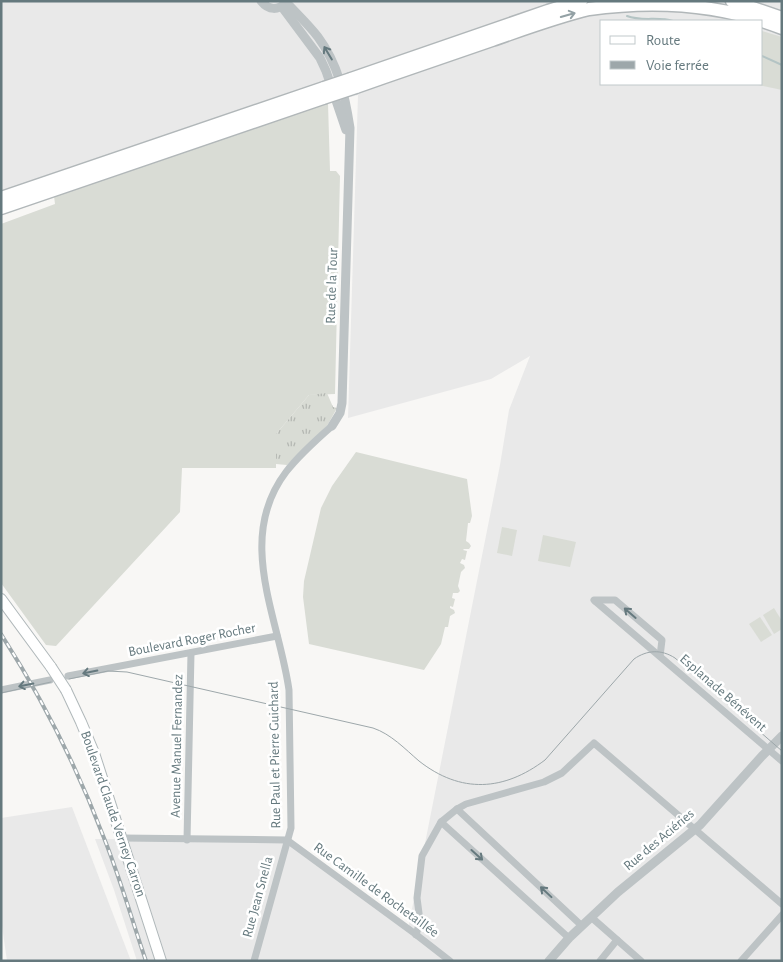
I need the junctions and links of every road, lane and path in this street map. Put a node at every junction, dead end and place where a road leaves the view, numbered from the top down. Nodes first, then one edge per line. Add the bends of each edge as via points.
1 (261, 1) edge
2 (581, 1) edge
3 (732, 1) edge
4 (285, 4) edge
5 (782, 18) edge
6 (760, 20) edge
7 (763, 21) edge
8 (782, 28) edge
9 (353, 83) junction
10 (324, 93) junction
11 (1, 198) edge
12 (1, 208) edge
13 (332, 426) joint
14 (1, 599) edge
15 (277, 636) junction
16 (191, 653) junction
17 (660, 656) junction
18 (68, 676) dead end
19 (50, 680) dead end
20 (1, 690) edge
21 (782, 736) edge
22 (769, 750) junction
23 (782, 761) edge
24 (457, 809) junction
25 (441, 822) junction
26 (696, 829) junction
27 (122, 838) junction
28 (187, 840) junction
29 (287, 840) junction
30 (782, 904) edge
31 (782, 915) edge
32 (591, 917) junction
33 (582, 926) junction
34 (416, 934) junction
35 (569, 938) junction
36 (617, 940) junction
37 (161, 961) edge
38 (254, 961) edge
39 (450, 961) edge
40 (549, 961) edge
41 (600, 961) edge
42 (641, 961) edge
43 (742, 961) edge

1 - 4 street via 271,9
2 - 9 highway
3 - 5 highway
4 - 13 street, Rue de la Tour via 320,58 350,144 342,403
9 -> 6 highway via 590,9 634,3 675,3 714,7
7 -> 8 highway
9 - 10 highway, bridge
10 - 11 highway
10 - 12 highway
13 - 15 street, Rue Paul et Pierre Guichard via 285,473 265,516 262,569
14 - 27 main road, Boulevard Claude Verney Carron, bridge via 66,690 94,753
15 - 16 street, Boulevard Roger Rocher
15 - 29 street, Rue Paul et Pierre Guichard via 289,690 291,828
16 -> 18 street, Boulevard Roger Rocher
16 - 28 street, Avenue Manuel Fernandez
17 -> 17 street, Esplanade Bénévent via 662,640 615,600 594,600
17 - 22 street, Esplanade Bénévent
19 -> 20 street
21 - 22 street, Rue des Aciéries
22 - 23 street, Esplanade Bénévent
22 - 26 street, Rue des Aciéries
24 - 25 street
24 - 26 street via 476,800 544,782 562,773 594,743
33 -> 24 street
25 - 34 street via 422,856 417,898 420,921
25 -> 35 street
26 - 30 street
26 - 32 street, Rue des Aciéries
27 - 28 street
27 - 37 main road, Boulevard Claude Verney Carron
28 - 29 street
29 - 34 street, Rue Camille de Rochetaillée
29 - 38 street, Rue Jean Snella
31 - 43 street
32 - 33 street, Rue des Aciéries
32 - 36 street
33 - 35 street, Rue des Aciéries
34 - 39 street, Rue Camille de Rochetaillée
35 - 40 street, Rue des Aciéries
36 - 41 street
36 - 42 street

